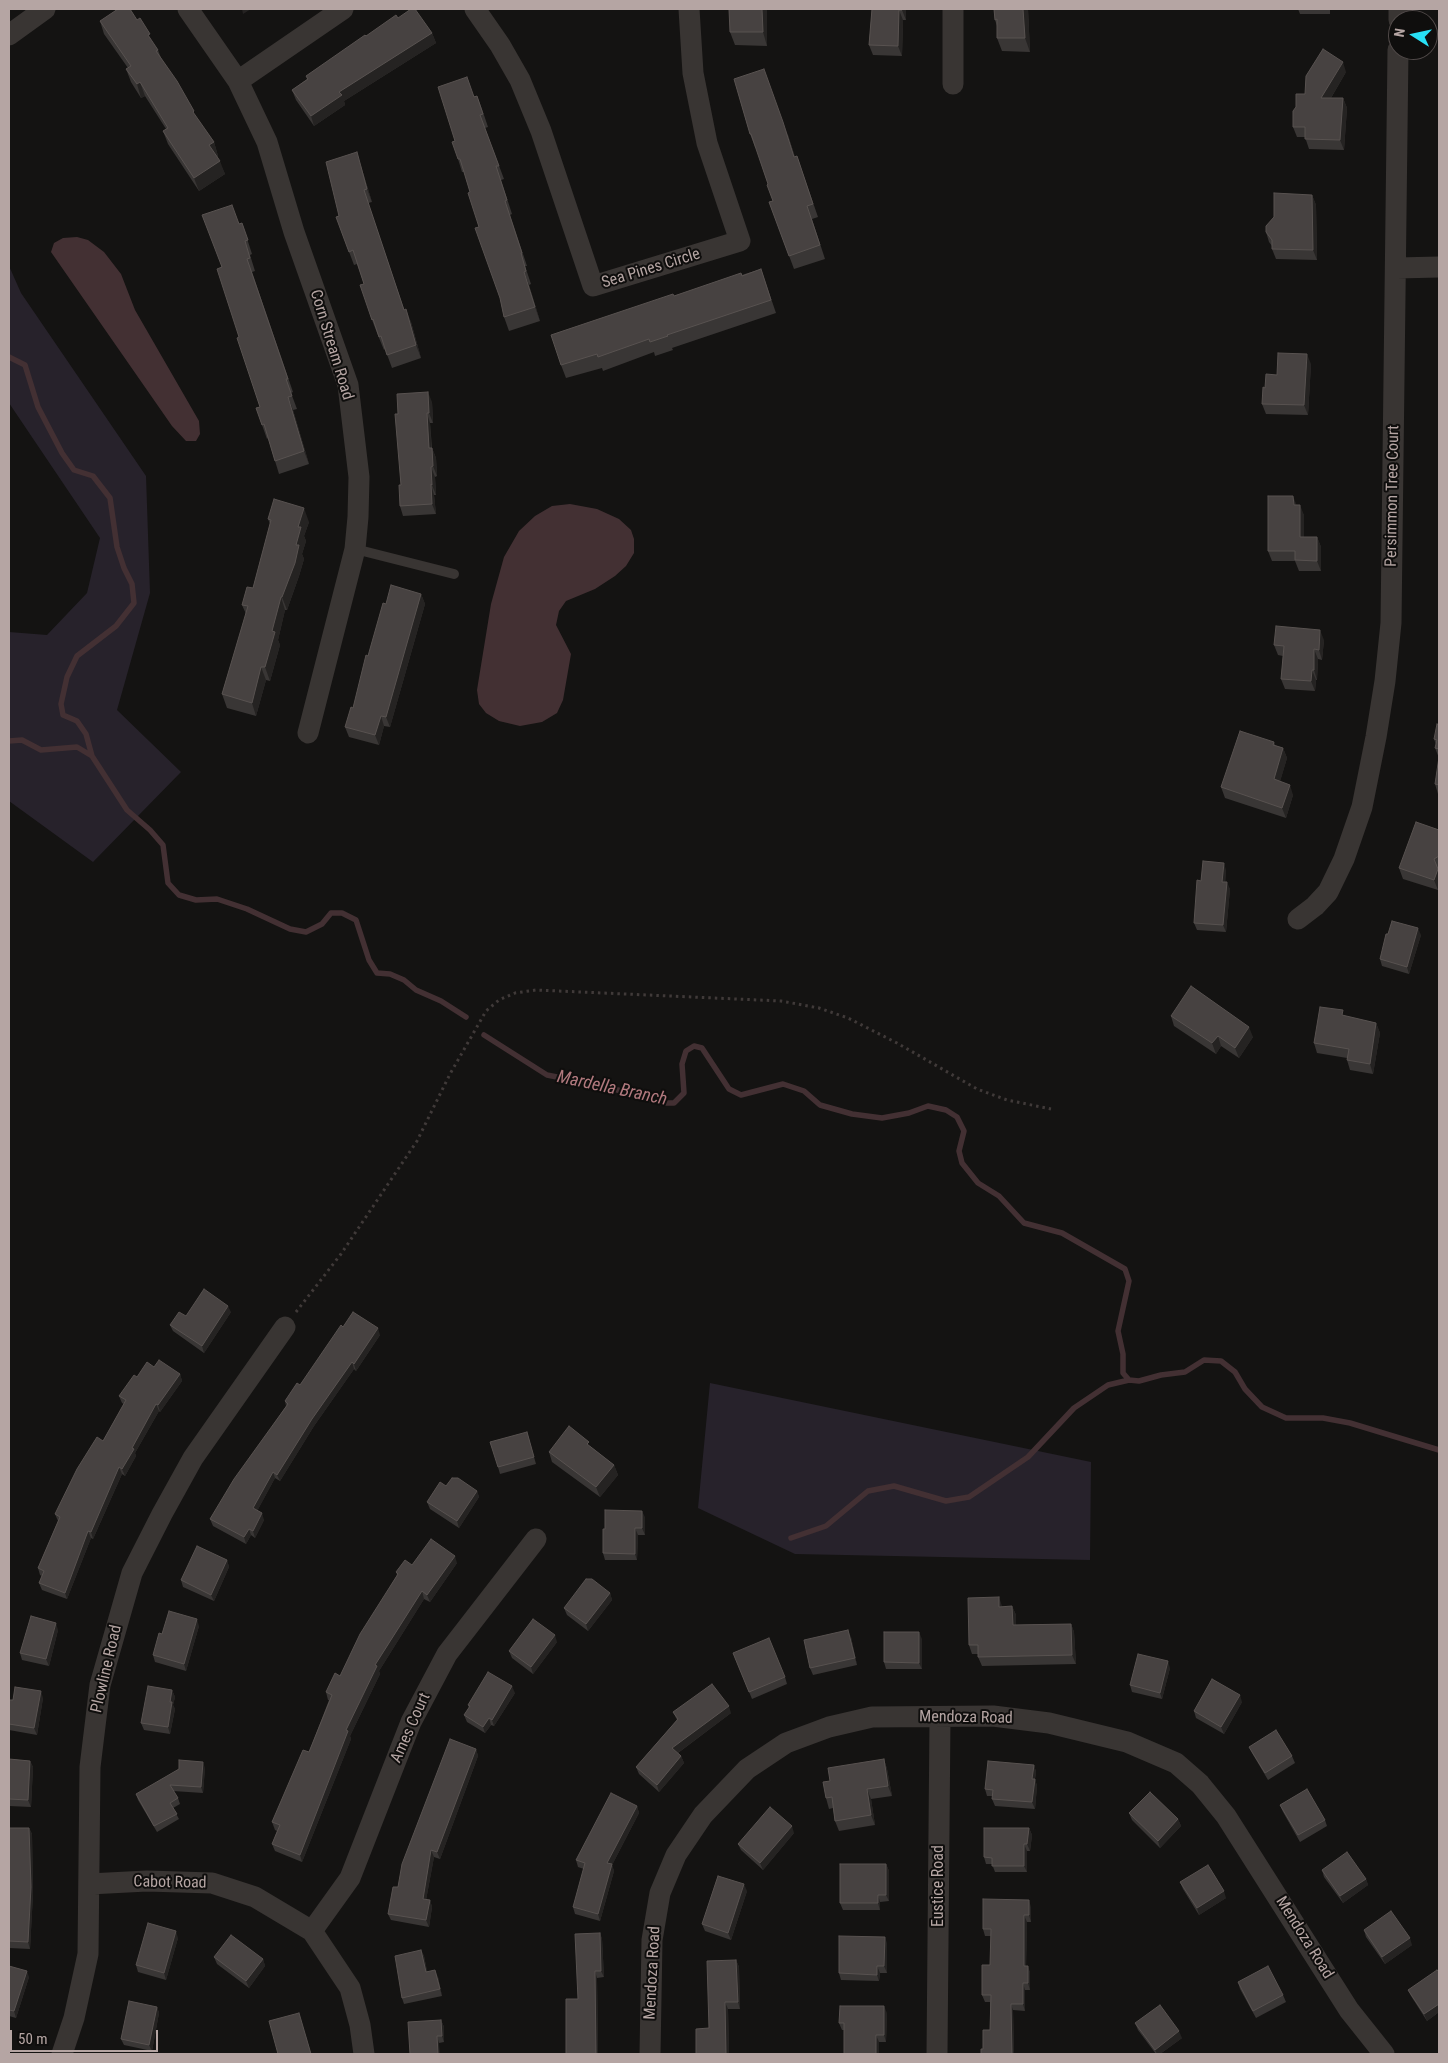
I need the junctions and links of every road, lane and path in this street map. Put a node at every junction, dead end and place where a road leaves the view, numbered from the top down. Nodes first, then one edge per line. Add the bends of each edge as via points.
1 (45, 9) edge
2 (188, 9) edge
3 (343, 9) edge
4 (475, 9) edge
5 (689, 9) edge
6 (954, 9) edge
7 (9, 35) edge
8 (1398, 60) edge
9 (238, 81) junction
10 (953, 84) dead end
11 (1396, 268) junction
12 (1439, 268) edge
13 (355, 549) junction
14 (454, 574) dead end
15 (308, 733) dead end
16 (1298, 919) dead end
17 (1051, 1110) dead end
18 (285, 1326) joint
19 (536, 1540) dead end
20 (940, 1718) junction
21 (90, 1884) junction
22 (312, 1931) junction
23 (62, 2054) edge
24 (364, 2054) edge
25 (650, 2054) edge
26 (937, 2054) edge
27 (1384, 2054) edge

1 - 7 street
2 - 9 street, Corn Stream Road
3 - 9 street
4 - 5 street, Sea Pines Circle via 520,80 541,130 593,286 740,241 707,143 693,73
6 - 10 street
8 - 11 street, Persimmon Tree Court
9 - 13 street, Corn Stream Road via 267,142 294,232 348,385 359,477
11 - 12 street
11 - 16 street, Persimmon Tree Court via 1391,623 1386,681 1362,807 1344,859 1328,892
13 - 14 lane
13 - 15 street, Corn Stream Road
17 - 18 path via 976,1089 897,1043 848,1018 819,1008 781,1001 536,990 515,993 486,1011 454,1065 417,1141 341,1254
18 - 21 street, Plowline Road via 193,1458 132,1572 100,1685 90,1766
19 - 22 street, Ames Court via 447,1654 411,1722 350,1878
20 - 25 street, Mendoza Road via 872,1717 829,1727 786,1743 747,1769 703,1815 676,1855 660,1894 652,1940
20 - 26 street, Eustice Road
20 - 27 street, Mendoza Road via 993,1716 1049,1723 1127,1742 1176,1763 1200,1784 1226,1816 1349,2010
21 - 22 street, Cabot Road via 147,1880 212,1883 255,1897
21 - 23 street, Plowline Road via 88,1954 74,2018
22 - 24 street, Cabot Road via 350,1988

